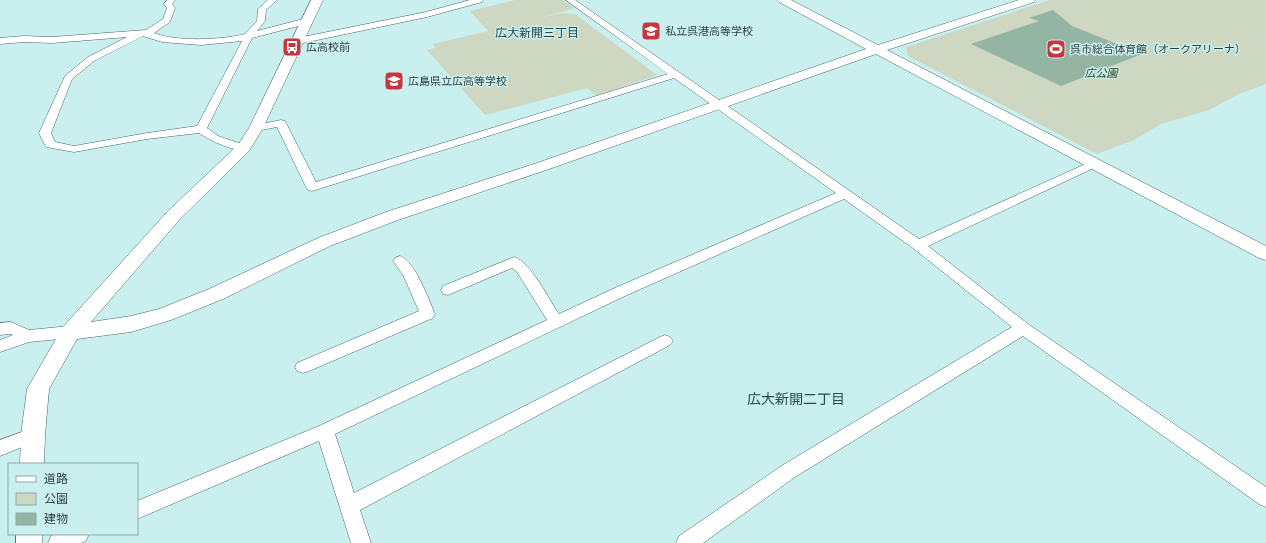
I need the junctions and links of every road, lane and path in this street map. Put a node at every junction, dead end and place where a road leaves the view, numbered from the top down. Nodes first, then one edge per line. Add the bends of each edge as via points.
1 (171, 0) edge
2 (273, 0) edge
3 (317, 0) edge
4 (479, 0) edge
5 (570, 0) edge
6 (783, 0) edge
7 (1030, 0) edge
8 (307, 21) junction
9 (144, 33) junction
10 (248, 37) junction
11 (298, 40) junction
12 (0, 41) edge
13 (877, 48) junction
14 (677, 74) junction
15 (716, 104) junction
16 (256, 128) junction
17 (200, 129) junction
18 (244, 148) junction
19 (1094, 164) junction
20 (844, 194) junction
21 (918, 245) junction
22 (1266, 254) edge
23 (400, 261) dead end
24 (448, 290) dead end
25 (556, 322) junction
26 (1023, 328) junction
27 (0, 329) edge
28 (70, 332) junction
29 (28, 336) junction
30 (665, 340) dead end
31 (0, 346) edge
32 (303, 367) dead end
33 (325, 431) junction
34 (33, 435) junction
35 (0, 448) edge
36 (32, 463) edge
37 (1266, 498) edge
38 (349, 506) junction
39 (138, 510) edge
40 (77, 535) edge
41 (58, 543) edge
42 (361, 543) edge
43 (686, 543) edge

1 - 9 street via 168,4 171,8 167,20
2 - 10 street via 262,9 260,21
3 - 8 street
4 - 11 street via 427,14
5 - 14 street
6 - 13 street
7 - 13 street
8 - 10 street
8 - 11 street
9 - 10 street via 162,39 201,42
9 - 12 street
9 - 17 street via 91,59 68,78 44,133 50,145 74,149
10 - 17 street
11 - 16 street
13 - 15 street
13 - 19 street
14 - 15 street
14 - 16 street via 312,187 281,123
15 - 20 street
15 - 28 street via 392,216 324,242 216,294 164,315 131,324
16 - 18 street
17 - 18 street via 214,138
18 - 28 street via 174,215
19 - 21 street
19 - 22 street
20 - 21 street
20 - 25 street
21 - 26 street
23 - 32 street via 428,314
24 - 25 street via 514,262 522,269
25 - 33 street
26 - 37 street
26 - 43 street via 789,471
27 - 29 street via 11,328
28 - 29 street
28 - 34 street via 38,389
29 - 31 street
30 - 38 street
33 - 38 street
33 - 39 street
34 - 35 street
34 - 36 street
38 - 42 street
40 - 41 street

